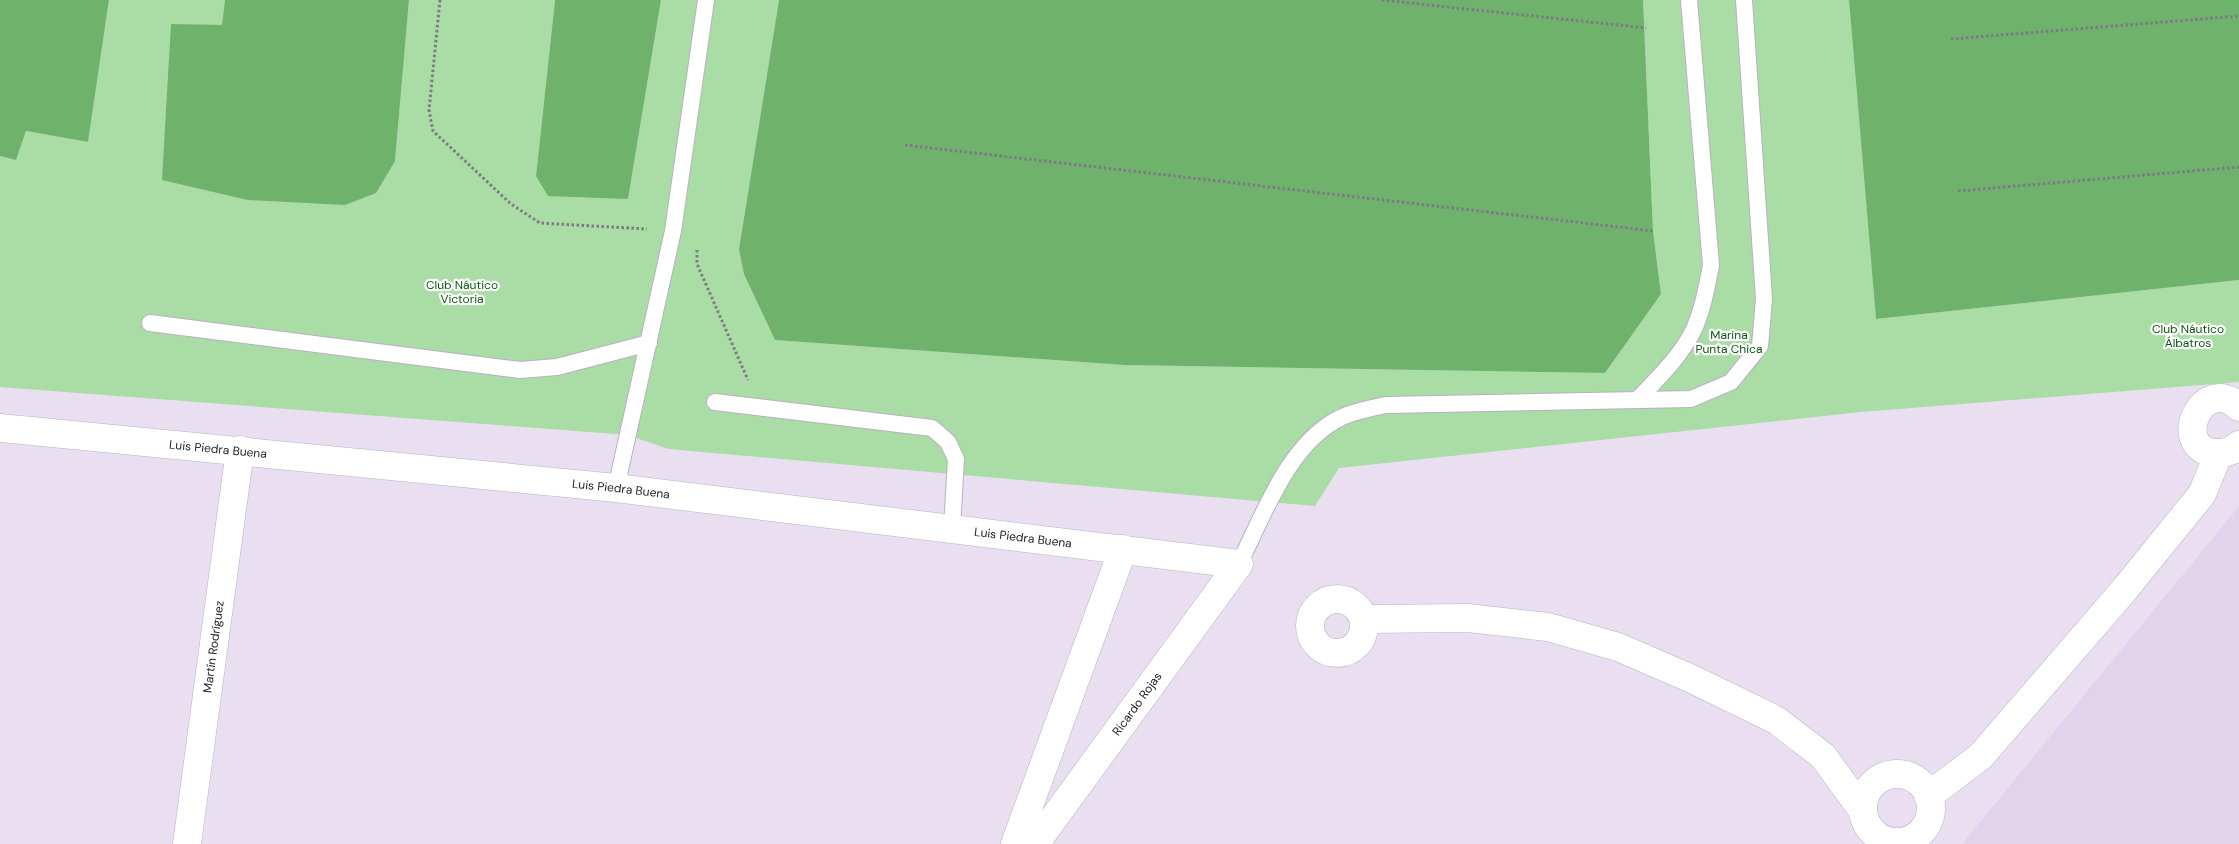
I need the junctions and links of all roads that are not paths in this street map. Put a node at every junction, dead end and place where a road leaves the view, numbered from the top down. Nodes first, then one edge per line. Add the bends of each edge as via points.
1 (706, 0) edge
2 (1689, 0) edge
3 (1744, 0) edge
4 (150, 323) dead end
5 (649, 343) junction
6 (1638, 399) junction
7 (715, 402) dead end
8 (2239, 407) edge
9 (0, 428) edge
10 (2229, 449) edge
11 (240, 450) junction
12 (616, 488) junction
13 (952, 528) junction
14 (1124, 549) junction
15 (1239, 564) junction
16 (1364, 619) dead end
17 (1928, 796) junction
18 (1866, 826) edge
19 (1904, 842) edge
20 (187, 844) edge
21 (1015, 844) edge
22 (1035, 844) edge

1 - 5 lane via 673,231
2 - 6 lane via 1711,265 1694,329 1672,362
3 - 6 lane via 1764,299 1760,346 1731,382 1692,399
4 - 5 lane via 520,370 556,367
5 - 12 lane
6 - 15 lane via 1386,404 1343,416 1321,429 1287,467
7 - 13 lane via 932,428 948,442 956,459
8 - 10 street via 2228,400 2211,400 2197,410 2192,426 2197,442 2211,452
9 - 11 street, Luis Piedra Buena
10 - 17 street via 2202,494 1981,756
11 - 12 street, Luis Piedra Buena
11 - 20 street, Martín Rodríguez
12 - 13 street, Luis Piedra Buena
13 - 14 street, Luis Piedra Buena
14 - 15 street, Luis Piedra Buena
14 - 21 street
15 - 22 street, Ricardo Rojas
16 - 18 street via 1468,618 1539,626 1618,647 1776,720 1823,756
17 - 18 street via 1915,780 1905,775 1884,777 1868,790 1864,800
17 - 19 street via 1931,806 1924,828
18 - 19 street via 1883,839

